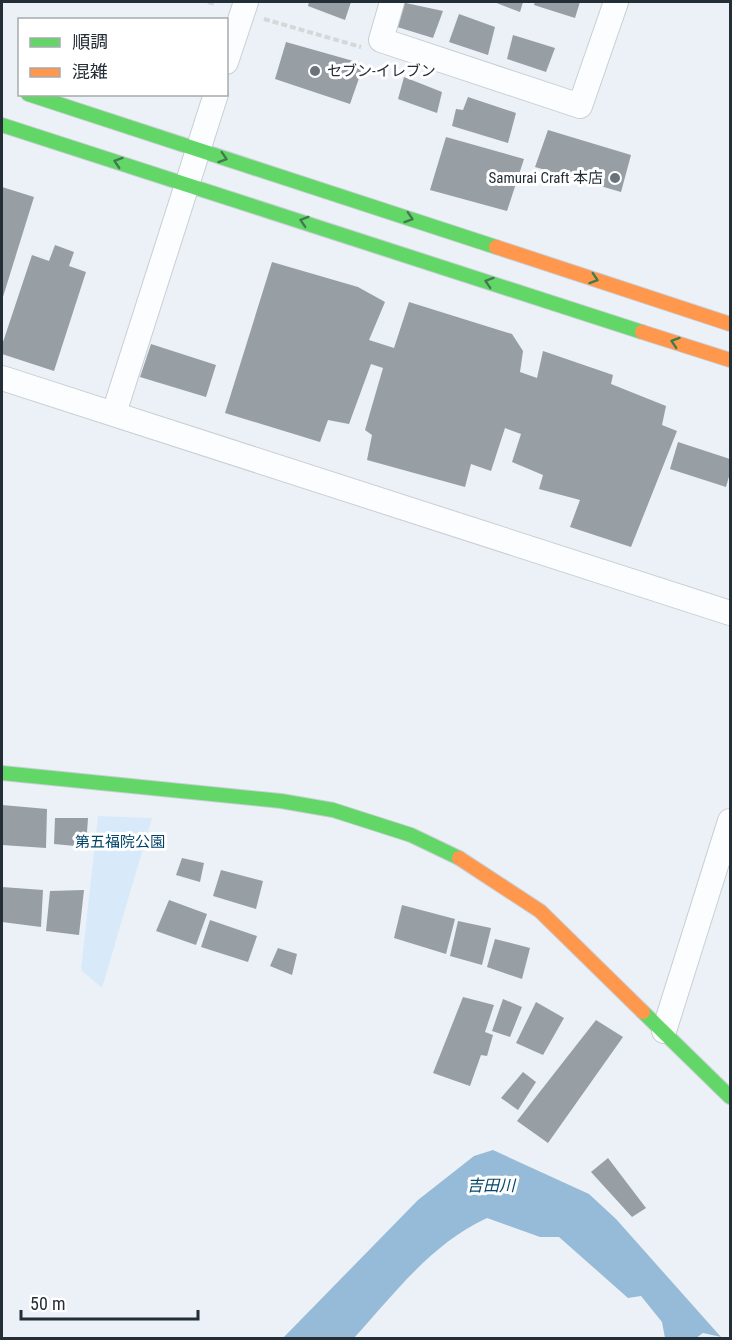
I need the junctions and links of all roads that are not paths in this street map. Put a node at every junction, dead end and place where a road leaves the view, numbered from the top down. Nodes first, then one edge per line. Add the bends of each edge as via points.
1 (392, 2) edge
2 (616, 2) edge
3 (250, 9) edge
4 (228, 58) edge
5 (34, 96) edge
6 (215, 96) edge
7 (2, 125) edge
8 (198, 149) junction
9 (187, 183) junction
10 (730, 324) edge
11 (730, 360) edge
12 (2, 378) edge
13 (114, 413) junction
14 (730, 613) edge
15 (2, 773) edge
16 (730, 821) edge
17 (664, 1031) junction
18 (730, 1097) edge

1 - 2 street via 381,39 580,106
3 - 4 street
5 - 8 street
6 - 8 street
9 -> 7 street
8 - 9 street
8 -> 10 street
11 -> 9 street
9 - 13 street
12 - 13 street
13 - 14 street
15 - 17 street via 281,801 333,810 411,835 471,864 540,911
16 - 17 street
17 - 18 street

